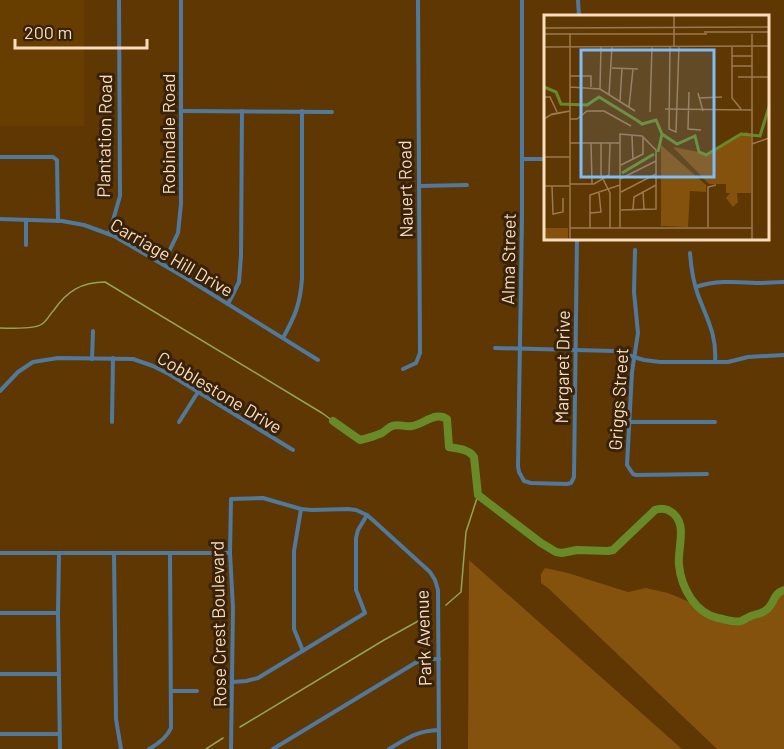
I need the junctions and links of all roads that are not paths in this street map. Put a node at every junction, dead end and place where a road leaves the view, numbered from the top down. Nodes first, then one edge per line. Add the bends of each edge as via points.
1 (119, 0) edge
2 (181, 0) edge
3 (418, 0) edge
4 (522, 0) edge
5 (578, 0) edge
6 (579, 15) edge
7 (182, 111) junction
8 (242, 111) junction
9 (302, 111) junction
10 (332, 112) dead end
11 (0, 157) edge
12 (522, 159) junction
13 (544, 159) edge
14 (467, 185) dead end
15 (419, 186) junction
16 (0, 219) edge
17 (26, 220) junction
18 (58, 221) junction
19 (108, 234) junction
20 (578, 240) edge
21 (26, 245) dead end
22 (635, 250) dead end
23 (690, 253) dead end
24 (163, 264) junction
25 (784, 282) edge
26 (696, 286) junction
27 (228, 304) junction
28 (93, 331) dead end
29 (283, 338) junction
30 (495, 348) dead end
31 (520, 349) junction
32 (576, 350) junction
33 (784, 355) edge
34 (634, 357) junction
35 (113, 358) junction
36 (92, 359) junction
37 (318, 360) dead end
38 (716, 363) junction
39 (403, 369) dead end
40 (0, 391) edge
41 (198, 392) junction
42 (112, 422) dead end
43 (179, 422) dead end
44 (630, 422) junction
45 (715, 422) dead end
46 (292, 450) dead end
47 (707, 474) dead end
48 (559, 485) joint
49 (231, 499) joint
50 (301, 508) junction
51 (367, 515) junction
52 (0, 553) edge
53 (59, 553) junction
54 (114, 553) junction
55 (170, 553) junction
56 (230, 553) junction
57 (0, 613) edge
58 (58, 613) junction
59 (303, 651) junction
60 (439, 659) junction
61 (0, 674) edge
62 (58, 674) junction
63 (233, 682) junction
64 (171, 691) junction
65 (197, 691) dead end
66 (439, 730) junction
67 (0, 734) edge
68 (59, 734) junction
69 (60, 749) edge
70 (121, 749) edge
71 (149, 749) edge
72 (231, 749) edge
73 (273, 749) edge
74 (389, 749) edge
75 (439, 749) edge

1 - 19 street, Plantation Road via 120,196
2 - 7 street, Robindale Road
3 - 15 street, Nauert Road
4 - 12 street, Alma Street
5 - 6 street
7 - 8 street
7 - 24 street, Robindale Road via 180,219
8 - 9 street
8 - 27 street via 242,256 239,282
9 - 10 street
9 - 29 street via 302,279 300,300
11 - 18 street via 57,160
12 - 13 street
12 - 31 street, Alma Street
14 - 15 street
15 - 39 street, Nauert Road via 420,353 416,363
16 - 17 street, Carriage Hill Drive
17 - 18 street, Carriage Hill Drive
17 - 21 street
18 - 19 street, Carriage Hill Drive
19 - 24 street, Carriage Hill Drive
20 - 32 street, Margaret Drive
22 - 34 street, Griggs Street via 638,333
23 - 26 street
24 - 27 street, Carriage Hill Drive
25 - 26 street via 733,281
26 - 38 street via 715,339
27 - 29 street, Carriage Hill Drive
28 - 36 street
29 - 37 street, Carriage Hill Drive
30 - 31 street
31 - 32 street
31 - 48 street, Alma Street via 519,472 526,482
32 - 34 street via 614,351
32 - 48 street, Margaret Drive via 574,477 572,483
33 - 38 street
34 - 38 street via 660,362
34 - 44 street, Griggs Street
35 - 36 street, Cobblestone Drive
35 - 41 street, Cobblestone Drive via 147,364
35 - 42 street
36 - 40 street, Cobblestone Drive via 33,362
41 - 43 street
41 - 46 street, Cobblestone Drive
44 - 45 street
44 - 47 street, Griggs Street via 627,465 633,474
49 - 50 street, Park Avenue via 262,498
49 - 56 street, Rose Crest Boulevard
50 - 51 street, Park Avenue via 348,508
50 - 59 street via 294,551 294,629
51 - 59 street via 356,538 356,590 364,614
51 - 60 street, Park Avenue via 435,580
52 - 53 street
53 - 54 street
53 - 58 street
54 - 55 street
54 - 70 street via 116,719
55 - 56 street
55 - 64 street
56 - 63 street, Rose Crest Boulevard
57 - 58 street
58 - 62 street
59 - 63 street via 258,678
60 - 66 street, Park Avenue
60 - 73 street via 415,663
61 - 62 street
62 - 68 street
63 - 72 street, Rose Crest Boulevard
64 - 65 street
64 - 71 street via 170,732
66 - 74 street via 415,733
66 - 75 street, Park Avenue
67 - 68 street
68 - 69 street

